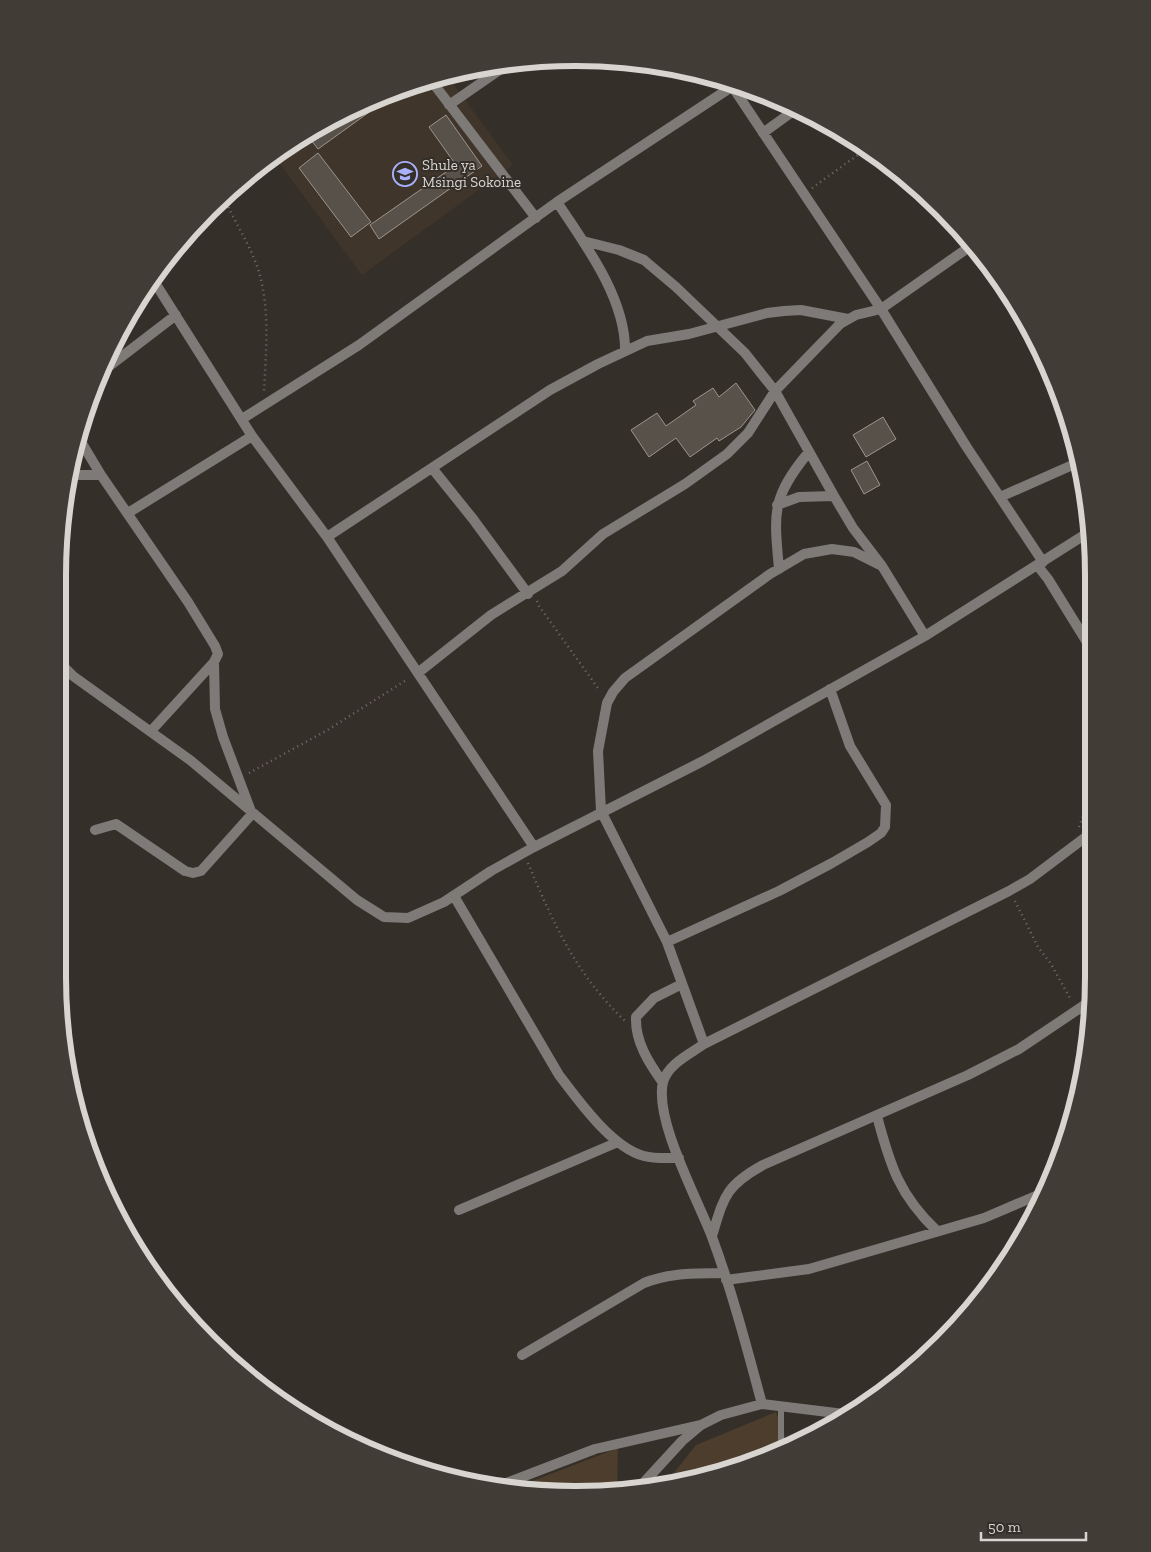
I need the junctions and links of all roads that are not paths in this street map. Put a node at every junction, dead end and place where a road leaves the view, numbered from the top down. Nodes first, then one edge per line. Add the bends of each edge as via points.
1 (495, 73) edge
2 (435, 87) edge
3 (727, 90) edge
4 (739, 93) edge
5 (449, 105) junction
6 (789, 114) edge
7 (763, 133) junction
8 (557, 202) junction
9 (536, 218) junction
10 (583, 241) junction
11 (966, 249) edge
12 (157, 286) edge
13 (881, 309) junction
14 (176, 315) junction
15 (848, 319) junction
16 (718, 326) junction
17 (625, 351) junction
18 (113, 362) edge
19 (775, 391) junction
20 (242, 419) junction
21 (252, 436) junction
22 (84, 445) edge
23 (808, 453) junction
24 (1072, 465) edge
25 (432, 468) junction
26 (76, 475) edge
27 (101, 475) junction
28 (834, 496) junction
29 (1000, 497) junction
30 (777, 504) junction
31 (128, 513) junction
32 (1083, 536) edge
33 (327, 537) junction
34 (1040, 564) junction
35 (882, 566) junction
36 (779, 569) junction
37 (528, 594) junction
38 (925, 636) junction
39 (1085, 639) edge
40 (214, 662) junction
41 (66, 669) edge
42 (419, 672) junction
43 (830, 690) junction
44 (151, 731) junction
45 (601, 812) junction
46 (252, 814) junction
47 (95, 830) dead end
48 (1085, 838) edge
49 (534, 847) junction
50 (454, 896) junction
51 (667, 942) junction
52 (682, 984) junction
53 (1084, 1005) edge
54 (704, 1044) junction
55 (663, 1083) junction
56 (877, 1116) junction
57 (618, 1142) junction
58 (679, 1158) junction
59 (1034, 1196) edge
60 (459, 1210) dead end
61 (937, 1231) junction
62 (712, 1236) junction
63 (725, 1277) junction
64 (522, 1355) dead end
65 (762, 1404) junction
66 (781, 1406) junction
67 (838, 1413) edge
68 (701, 1425) junction
69 (782, 1442) edge
70 (511, 1481) edge
71 (645, 1481) edge

1 - 5 street
2 - 5 street
3 - 8 street
4 - 7 street
5 - 9 street
6 - 7 street
7 - 13 street
8 - 9 street
8 - 10 street
9 - 20 street via 359,345
10 - 16 street via 644,260
10 - 17 street via 618,308
11 - 13 street
12 - 14 street
13 - 15 street
13 - 29 street
14 - 18 street
14 - 20 street
15 - 16 street via 801,310
15 - 19 street via 828,334
16 - 17 street via 647,342
16 - 19 street
17 - 25 street via 550,390
19 - 23 street
19 - 37 street via 748,433 727,454 603,534 562,571
20 - 21 street
21 - 31 street
21 - 33 street
22 - 27 street
23 - 28 street
23 - 30 street via 787,482
24 - 29 street
25 - 33 street
25 - 37 street
26 - 27 street
27 - 31 street
28 - 30 street via 799,497
28 - 35 street
29 - 34 street
30 - 36 street via 774,521
31 - 40 street via 215,646 218,654
32 - 34 street
33 - 42 street
34 - 38 street
34 - 39 street
35 - 36 street via 854,552 832,549 804,554
35 - 38 street
36 - 45 street via 625,678 612,692 598,751
37 - 42 street via 491,615
38 - 43 street
40 - 44 street
40 - 46 street via 215,709
41 - 44 street
42 - 49 street
43 - 45 street via 703,761
43 - 51 street via 850,746 886,805 885,826 881,833 780,891
44 - 46 street
45 - 49 street
45 - 51 street
46 - 47 street via 201,871 193,873 116,824
46 - 50 street via 357,900 384,917 408,918
48 - 54 street via 1009,891
49 - 50 street
50 - 57 street via 558,1075
51 - 52 street
52 - 54 street
52 - 55 street via 665,991 636,1017 636,1032 650,1064
53 - 56 street via 1019,1049
54 - 55 street via 669,1070
55 - 58 street via 664,1107
56 - 61 street via 901,1187 917,1212
56 - 62 street via 741,1177 728,1191
57 - 58 street via 643,1156
57 - 60 street
58 - 62 street
59 - 61 street via 984,1218
61 - 63 street via 809,1269
62 - 63 street
63 - 64 street via 679,1274 644,1283
63 - 65 street
65 - 66 street
65 - 68 street via 721,1415
66 - 67 street
66 - 69 lane
68 - 70 street via 595,1449
68 - 71 street

